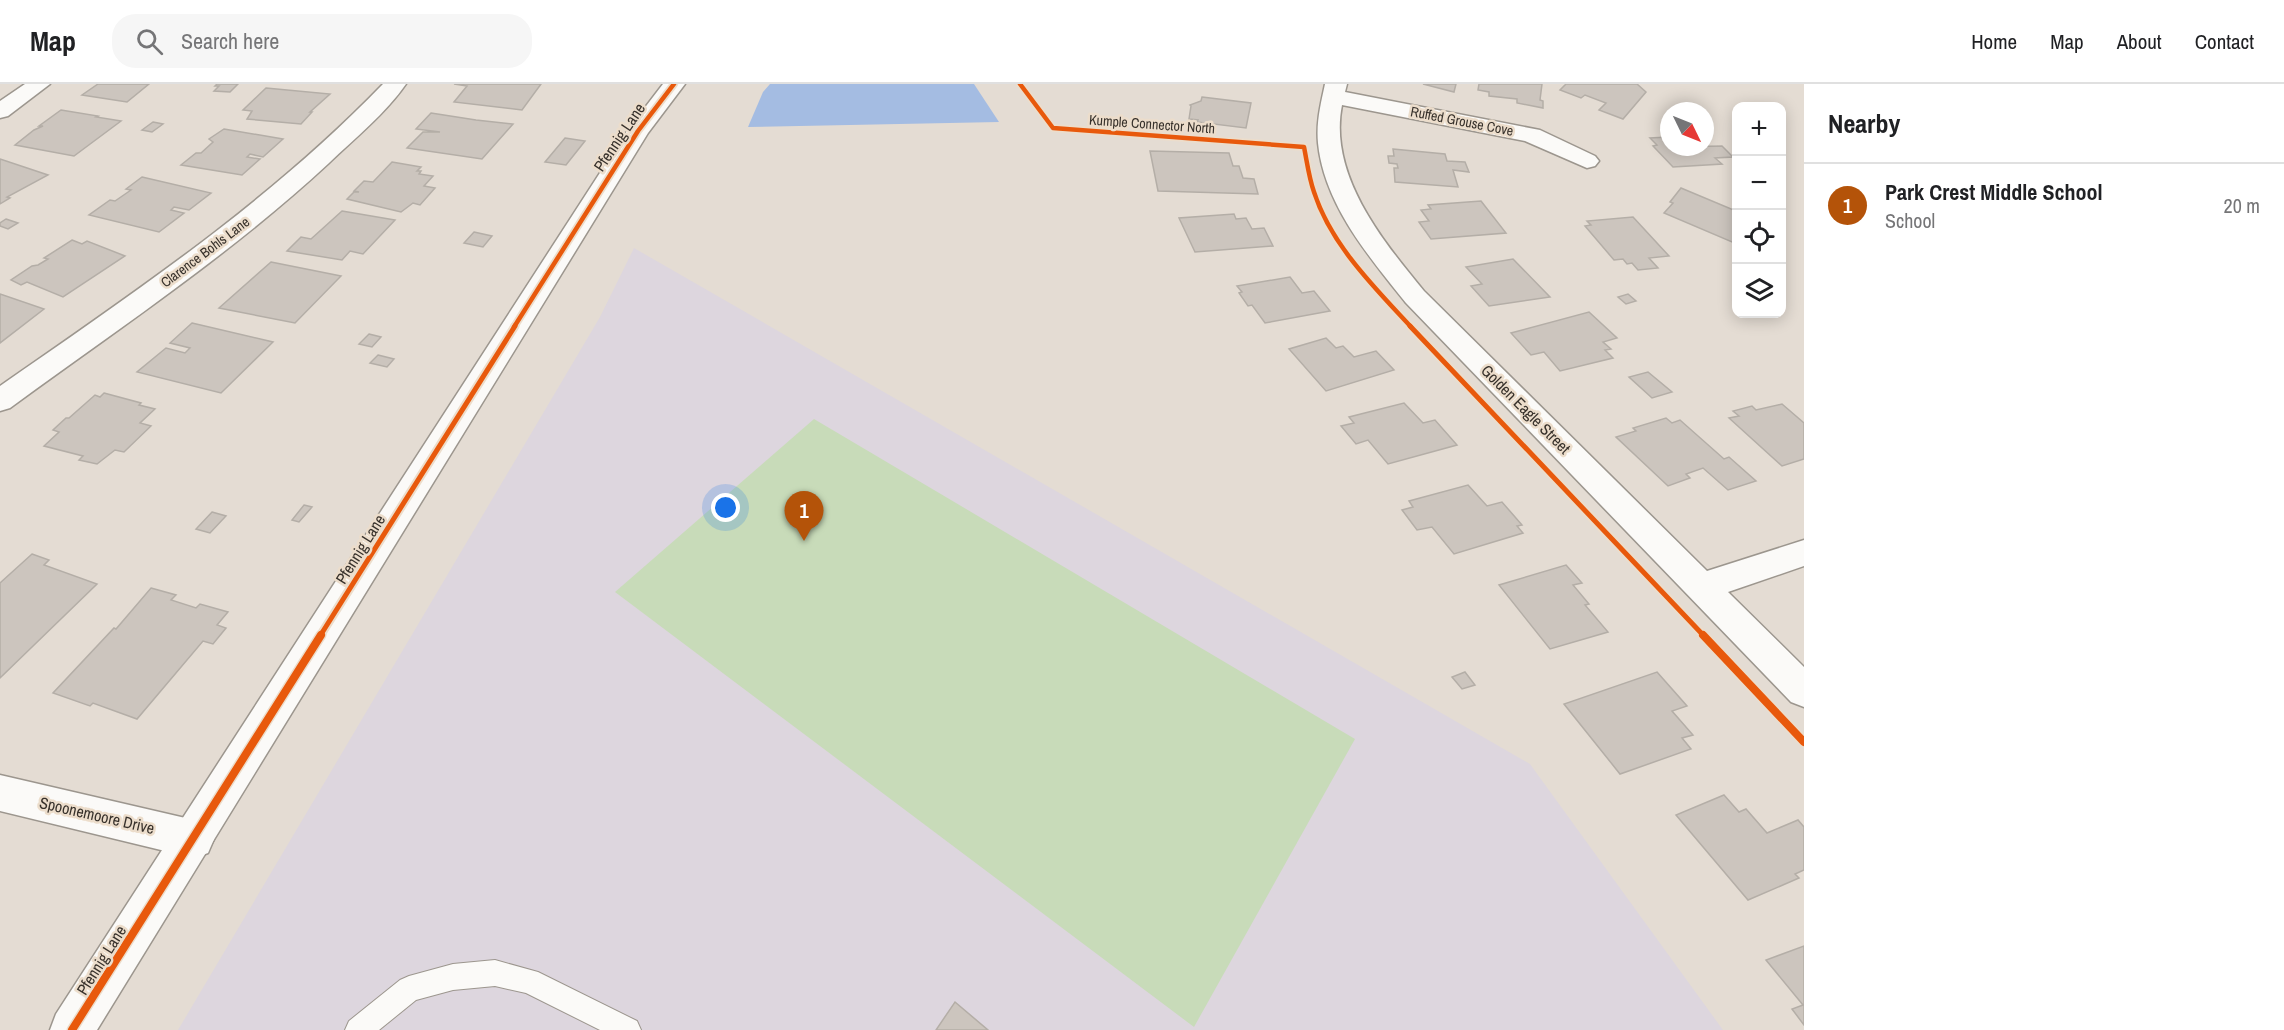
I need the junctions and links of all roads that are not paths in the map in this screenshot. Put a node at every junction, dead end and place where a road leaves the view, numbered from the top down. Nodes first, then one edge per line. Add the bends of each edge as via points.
1 (39, 84) edge
2 (395, 84) edge
3 (674, 84) edge
4 (1334, 90) edge
5 (0, 111) edge
6 (1587, 161) dead end
7 (0, 401) edge
8 (1804, 553) edge
9 (1702, 586) junction
10 (1804, 691) edge
11 (0, 793) edge
12 (194, 839) junction
13 (72, 1030) edge
14 (358, 1030) edge
15 (628, 1030) edge

1 - 5 street
2 - 7 street, Clarence Bohls Lane via 310,170 227,237
3 - 12 street, Pfennig Lane via 638,131
4 - 6 street, Ruffed Grouse Cove via 1532,135
4 - 9 street, Golden Eagle Street via 1329,149 1338,180 1383,259 1415,297
8 - 9 street
9 - 10 street, Golden Eagle Street
11 - 12 street, Spoonemoore Drive
12 - 13 street, Pfennig Lane
14 - 15 lane via 409,989 453,977 495,973 529,981

